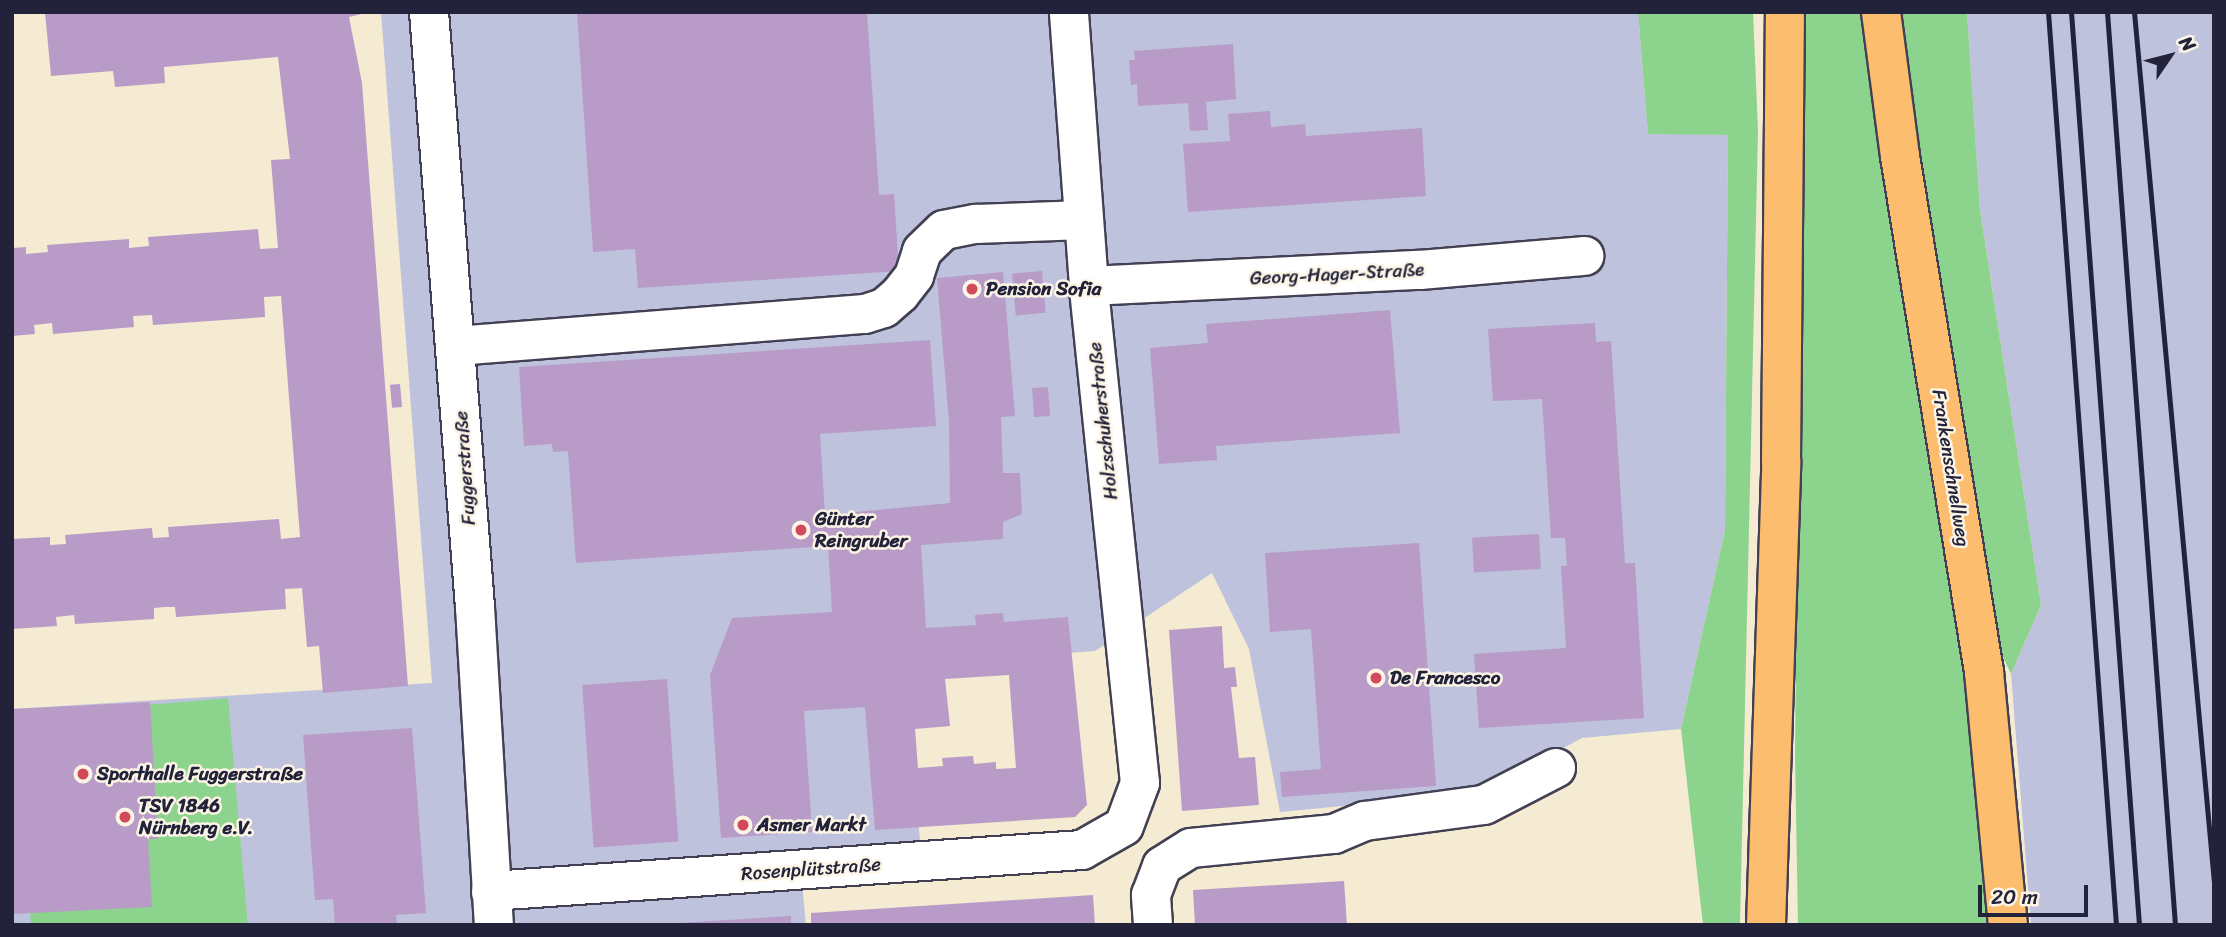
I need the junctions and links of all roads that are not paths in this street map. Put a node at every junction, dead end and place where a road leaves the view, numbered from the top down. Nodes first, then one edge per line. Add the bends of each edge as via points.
1 (429, 12) edge
2 (1069, 12) edge
3 (1785, 12) edge
4 (1881, 12) edge
5 (1084, 220) junction
6 (1584, 256) dead end
7 (1089, 286) junction
8 (456, 346) junction
9 (1556, 768) dead end
10 (1124, 827) joint
11 (492, 908) edge
12 (1153, 925) edge
13 (1766, 925) edge
14 (2008, 925) edge

1 - 8 street, Fuggerstraße
2 - 5 street, Holzschuherstraße
3 - 13 highway via 1781,461
4 - 14 highway, Frankenschnellweg via 1984,672
5 - 7 street, Holzschuherstraße
5 - 8 street via 976,224 944,230 922,251 914,276 900,294 884,308 865,314
6 - 7 street, Georg-Hager-Straße via 1420,270
7 - 10 street, Holzschuherstraße via 1140,783
8 - 11 street, Fuggerstraße
9 - 12 street via 1484,806 1365,821 1334,834 1191,848 1162,866 1151,895
10 - 11 street, Rosenplütstraße via 1082,850

